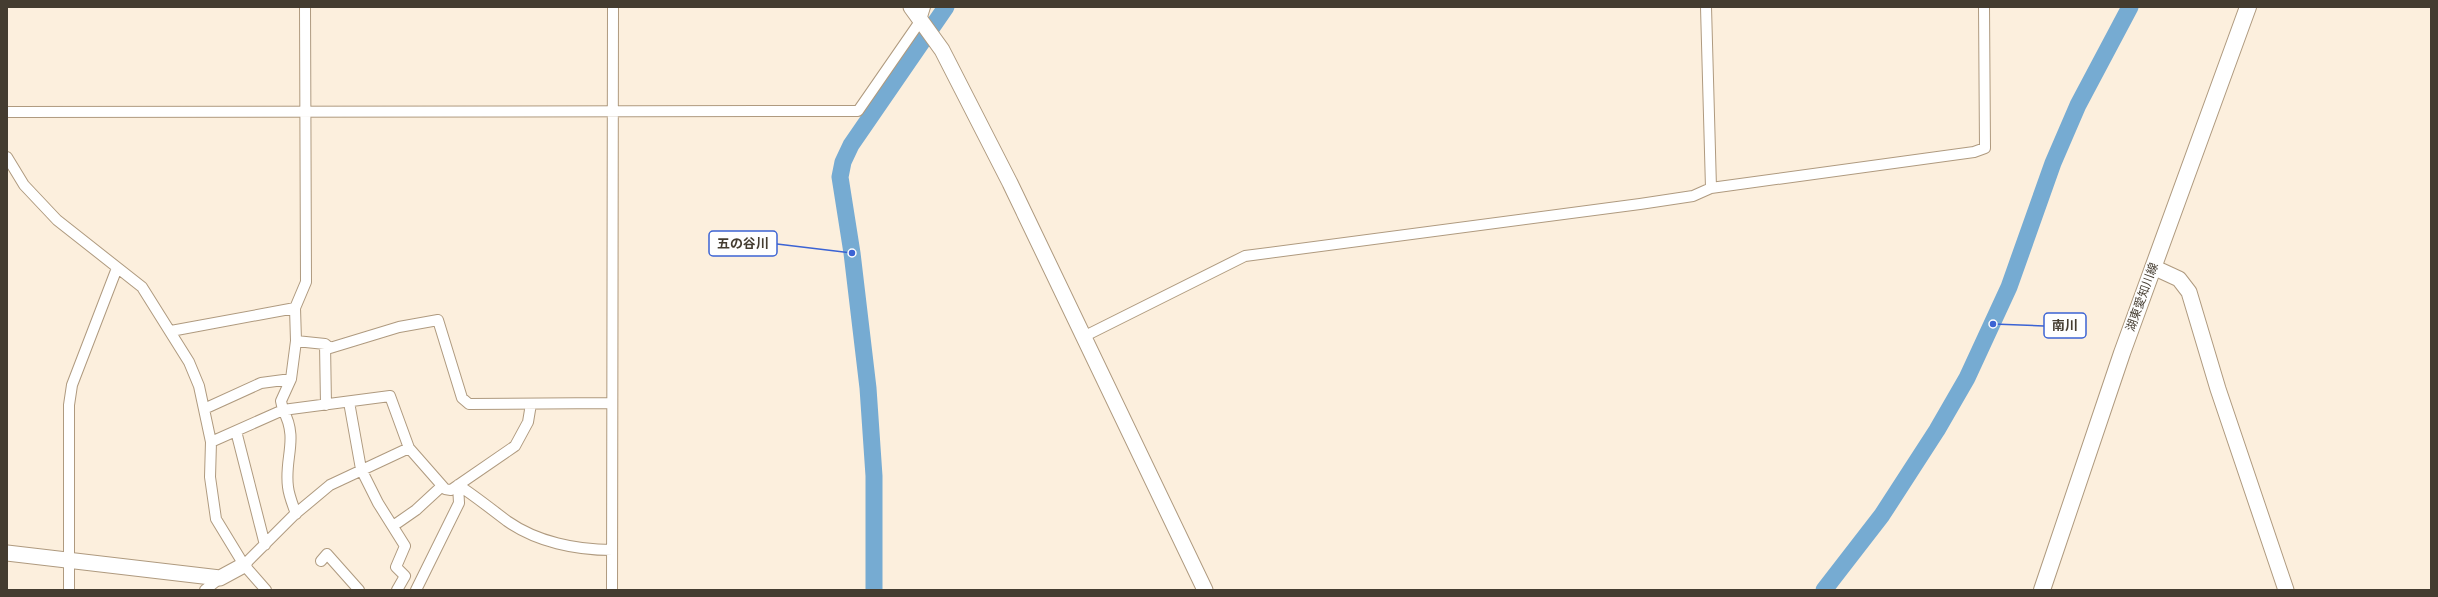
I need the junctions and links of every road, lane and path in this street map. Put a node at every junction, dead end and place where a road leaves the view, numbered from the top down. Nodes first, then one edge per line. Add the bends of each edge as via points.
1 (305, 7) edge
2 (613, 7) edge
3 (911, 7) edge
4 (1706, 7) edge
5 (1984, 7) edge
6 (2248, 7) edge
7 (923, 14) edge
8 (613, 111) junction
9 (7, 112) edge
10 (306, 112) junction
11 (7, 157) edge
12 (1711, 188) junction
13 (2153, 267) junction
14 (117, 268) junction
15 (295, 308) junction
16 (171, 331) junction
17 (1085, 336) junction
18 (296, 341) junction
19 (325, 344) junction
20 (291, 379) junction
21 (349, 402) junction
22 (611, 403) junction
23 (531, 404) junction
24 (326, 405) junction
25 (204, 409) junction
26 (283, 410) junction
27 (236, 430) junction
28 (211, 442) junction
29 (409, 448) junction
30 (360, 469) junction
31 (458, 485) junction
32 (442, 486) junction
33 (296, 514) junction
34 (393, 526) junction
35 (265, 545) junction
36 (612, 550) junction
37 (7, 553) edge
38 (70, 560) junction
39 (320, 561) dead end
40 (244, 565) junction
41 (220, 578) junction
42 (69, 590) edge
43 (205, 590) edge
44 (266, 590) edge
45 (359, 590) edge
46 (397, 590) edge
47 (416, 590) edge
48 (612, 590) edge
49 (1205, 590) edge
50 (2042, 590) edge
51 (2286, 590) edge

1 - 10 street
2 - 8 street
3 - 7 street
4 - 12 street
5 - 12 street via 1985,148 1974,152
6 - 13 main road, 湖東愛知川線
7 - 8 street via 858,111
7 - 17 street
8 - 10 street
8 - 22 street
9 - 10 street
10 - 15 street via 306,282
11 - 14 street via 24,185 57,220
12 - 17 street via 1693,196 1245,256
13 - 50 main road, 湖東愛知川線
13 - 51 street via 2180,279 2189,292 2218,389
14 - 16 street via 142,288
14 - 38 street via 72,385 69,405
15 - 16 street
15 - 18 street
16 - 25 street via 189,362 199,386
17 - 49 street
18 - 19 street
18 - 20 street
19 - 23 street via 330,348 399,327 438,320 462,398 469,404
19 - 24 street
20 - 25 street via 261,383
20 - 26 street via 281,401
21 - 24 street
21 - 29 street via 390,396
21 - 30 street
22 - 23 street
22 - 36 street
23 - 31 street via 528,422 515,446
24 - 26 street
25 - 28 street
26 - 27 street
26 - 33 street via 290,422 292,444 288,487
27 - 28 street
27 - 35 street
28 - 40 street via 210,477 216,519
29 - 30 street
29 - 32 street
30 - 33 street via 330,485
30 - 34 street
31 - 32 street via 451,490
31 - 36 street via 509,522 546,540 590,550
31 - 47 street via 459,503
32 - 34 street via 416,510
33 - 35 street
34 - 46 street via 406,546 396,567 405,576
35 - 40 street
36 - 48 street
37 - 38 street
38 - 41 street
38 - 42 street
39 - 45 street via 327,554
40 - 41 street
40 - 44 street
41 - 43 street

